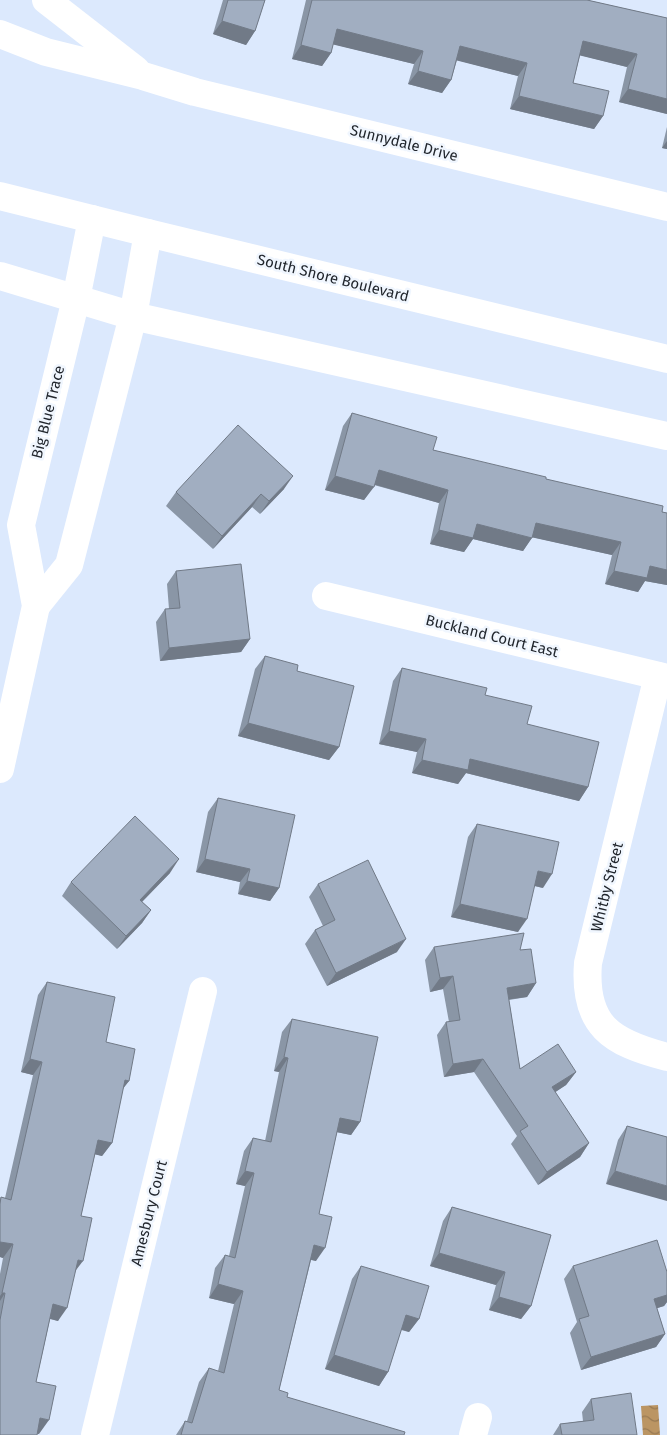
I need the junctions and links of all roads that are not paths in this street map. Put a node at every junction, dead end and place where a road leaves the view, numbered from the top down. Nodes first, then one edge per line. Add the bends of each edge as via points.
1 (46, 0) edge
2 (0, 34) edge
3 (143, 76) junction
4 (0, 196) edge
5 (667, 207) edge
6 (92, 219) junction
7 (148, 234) junction
8 (0, 276) edge
9 (76, 299) junction
10 (133, 316) junction
11 (667, 359) edge
12 (667, 436) edge
13 (326, 596) dead end
14 (36, 606) junction
15 (662, 677) edge
16 (0, 769) edge
17 (203, 991) dead end
18 (667, 1057) edge
19 (95, 1435) edge

1 - 3 street, Sunnydale Drive
2 - 3 street, Sunnydale Drive via 46,52
3 - 5 street, Sunnydale Drive via 194,92
4 - 6 street, South Shore Boulevard
6 - 7 street, South Shore Boulevard
6 - 9 street, Big Blue Trace
7 - 10 street, Big Blue Trace
7 - 11 street, South Shore Boulevard
8 - 9 street
9 - 10 street
9 - 14 street, Big Blue Trace via 21,524
10 - 12 street
10 - 14 street, Big Blue Trace via 69,565
13 - 15 street, Buckland Court East
14 - 16 street, Big Blue Trace
15 - 18 street, Whitby Street via 588,963 586,985 591,1007 602,1026 618,1040 638,1050
17 - 19 street, Amesbury Court

